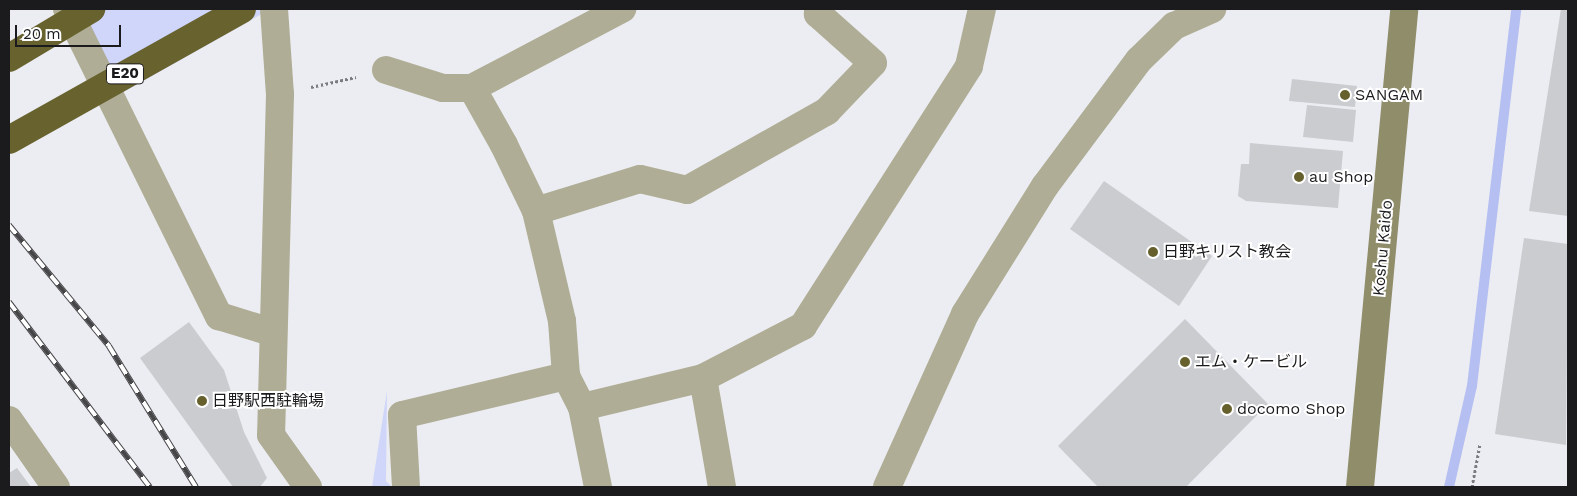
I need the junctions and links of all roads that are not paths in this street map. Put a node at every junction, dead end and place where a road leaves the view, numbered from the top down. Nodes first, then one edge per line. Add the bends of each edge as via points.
1 (67, 9) edge
2 (91, 9) edge
3 (242, 9) edge
4 (274, 9) edge
5 (622, 9) edge
6 (818, 9) edge
7 (982, 9) edge
8 (1212, 9) edge
9 (1404, 9) edge
10 (9, 58) edge
11 (386, 70) road end
12 (472, 88) junction
13 (9, 140) edge
14 (536, 211) junction
15 (271, 332) junction
16 (566, 376) junction
17 (703, 378) junction
18 (582, 407) junction
19 (9, 420) edge
20 (56, 487) edge
21 (308, 487) edge
22 (406, 487) edge
23 (598, 487) edge
24 (722, 487) edge
25 (887, 487) edge
26 (1360, 487) edge

1 - 15 street via 219,316
2 - 10 highway, bridge
3 - 13 highway, E20, bridge
4 - 15 street via 280,94
5 - 12 street
6 - 14 street via 818,14 873,62 827,111 687,190 640,179
7 - 17 street via 969,66 803,326
8 - 25 street via 1174,26 1139,60 1045,186 964,314
9 - 26 main road, Koshu Kaido
11 - 12 street via 443,88
12 - 14 street
14 - 16 street via 562,320
15 - 21 street via 272,435
16 - 18 street
16 - 22 street via 402,415
17 - 18 street
17 - 24 street
18 - 23 street
19 - 20 street

